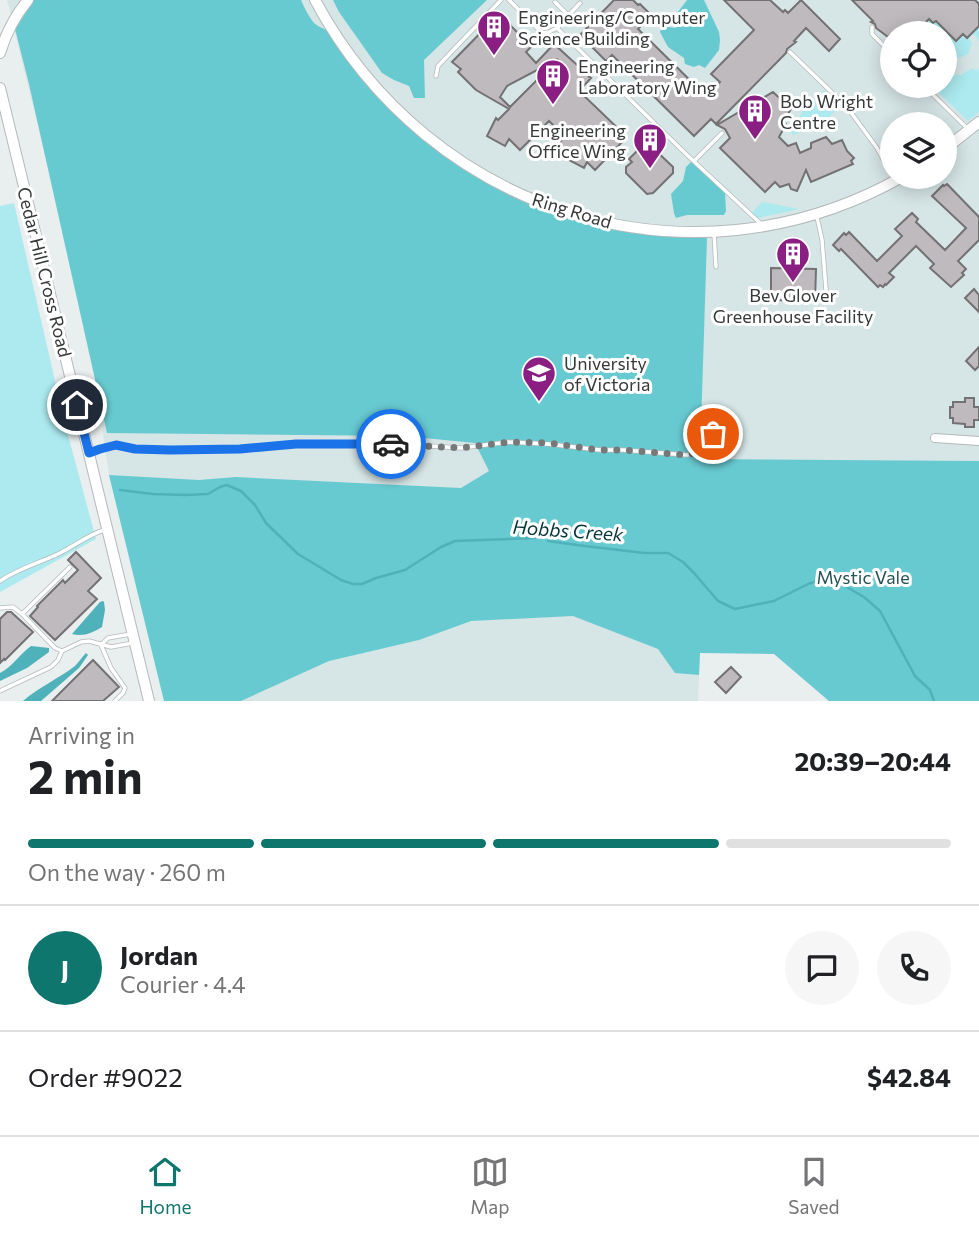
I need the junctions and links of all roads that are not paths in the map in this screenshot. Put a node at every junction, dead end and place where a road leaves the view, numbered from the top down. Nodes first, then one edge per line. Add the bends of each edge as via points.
1 (28, 0) edge
2 (315, 0) edge
3 (501, 0) edge
4 (509, 0) edge
5 (555, 2) edge
6 (580, 3) dead end
7 (569, 16) junction
8 (873, 27) dead end
9 (557, 29) junction
10 (880, 42) edge
11 (790, 52) dead end
12 (0, 53) edge
13 (436, 76) dead end
14 (0, 89) edge
15 (936, 98) edge
16 (979, 122) edge
17 (969, 131) junction
18 (722, 133) dead end
19 (957, 140) edge
20 (880, 153) edge
21 (694, 161) junction
22 (880, 186) edge
23 (816, 214) junction
24 (763, 226) junction
25 (714, 231) junction
26 (716, 267) dead end
27 (827, 302) dead end
28 (713, 434) dead end
29 (935, 438) dead end
30 (979, 441) edge
31 (89, 453) junction
32 (106, 529) junction
33 (70, 567) dead end
34 (0, 581) edge
35 (0, 608) edge
36 (22, 614) junction
37 (134, 638) junction
38 (101, 645) junction
39 (62, 651) junction
40 (0, 691) edge
41 (115, 701) edge
42 (149, 701) edge

1 - 12 street via 6,33
2 - 25 street, Ring Road via 350,56 394,107 475,171 535,201 596,220 650,229
3 - 13 lane via 438,66
4 - 9 lane via 542,33
5 - 7 lane
6 - 7 lane
7 - 9 lane
8 - 10 lane via 872,34
9 - 21 lane
11 - 20 lane via 847,107
14 - 31 street, Cedar Hill Cross Road
15 - 17 lane
16 - 17 street
17 - 19 street
18 - 21 lane
21 - 24 lane
22 - 23 street, Ring Road
23 - 24 street, Ring Road
23 - 27 lane
24 - 25 street, Ring Road
25 - 26 lane
28 - 31 lane via 705,450 687,455 509,442 461,448 350,443 170,450 116,445
29 - 30 street
31 - 32 street, Cedar Hill Cross Road
32 - 34 lane
32 - 37 street, Cedar Hill Cross Road
33 - 36 lane
35 - 36 lane via 13,607
36 - 39 lane
37 - 38 lane via 111,647
37 - 38 lane via 108,638
37 - 42 street, Cedar Hill Cross Road
38 - 39 lane via 81,642
38 - 41 lane via 125,688
39 - 40 lane via 51,667

